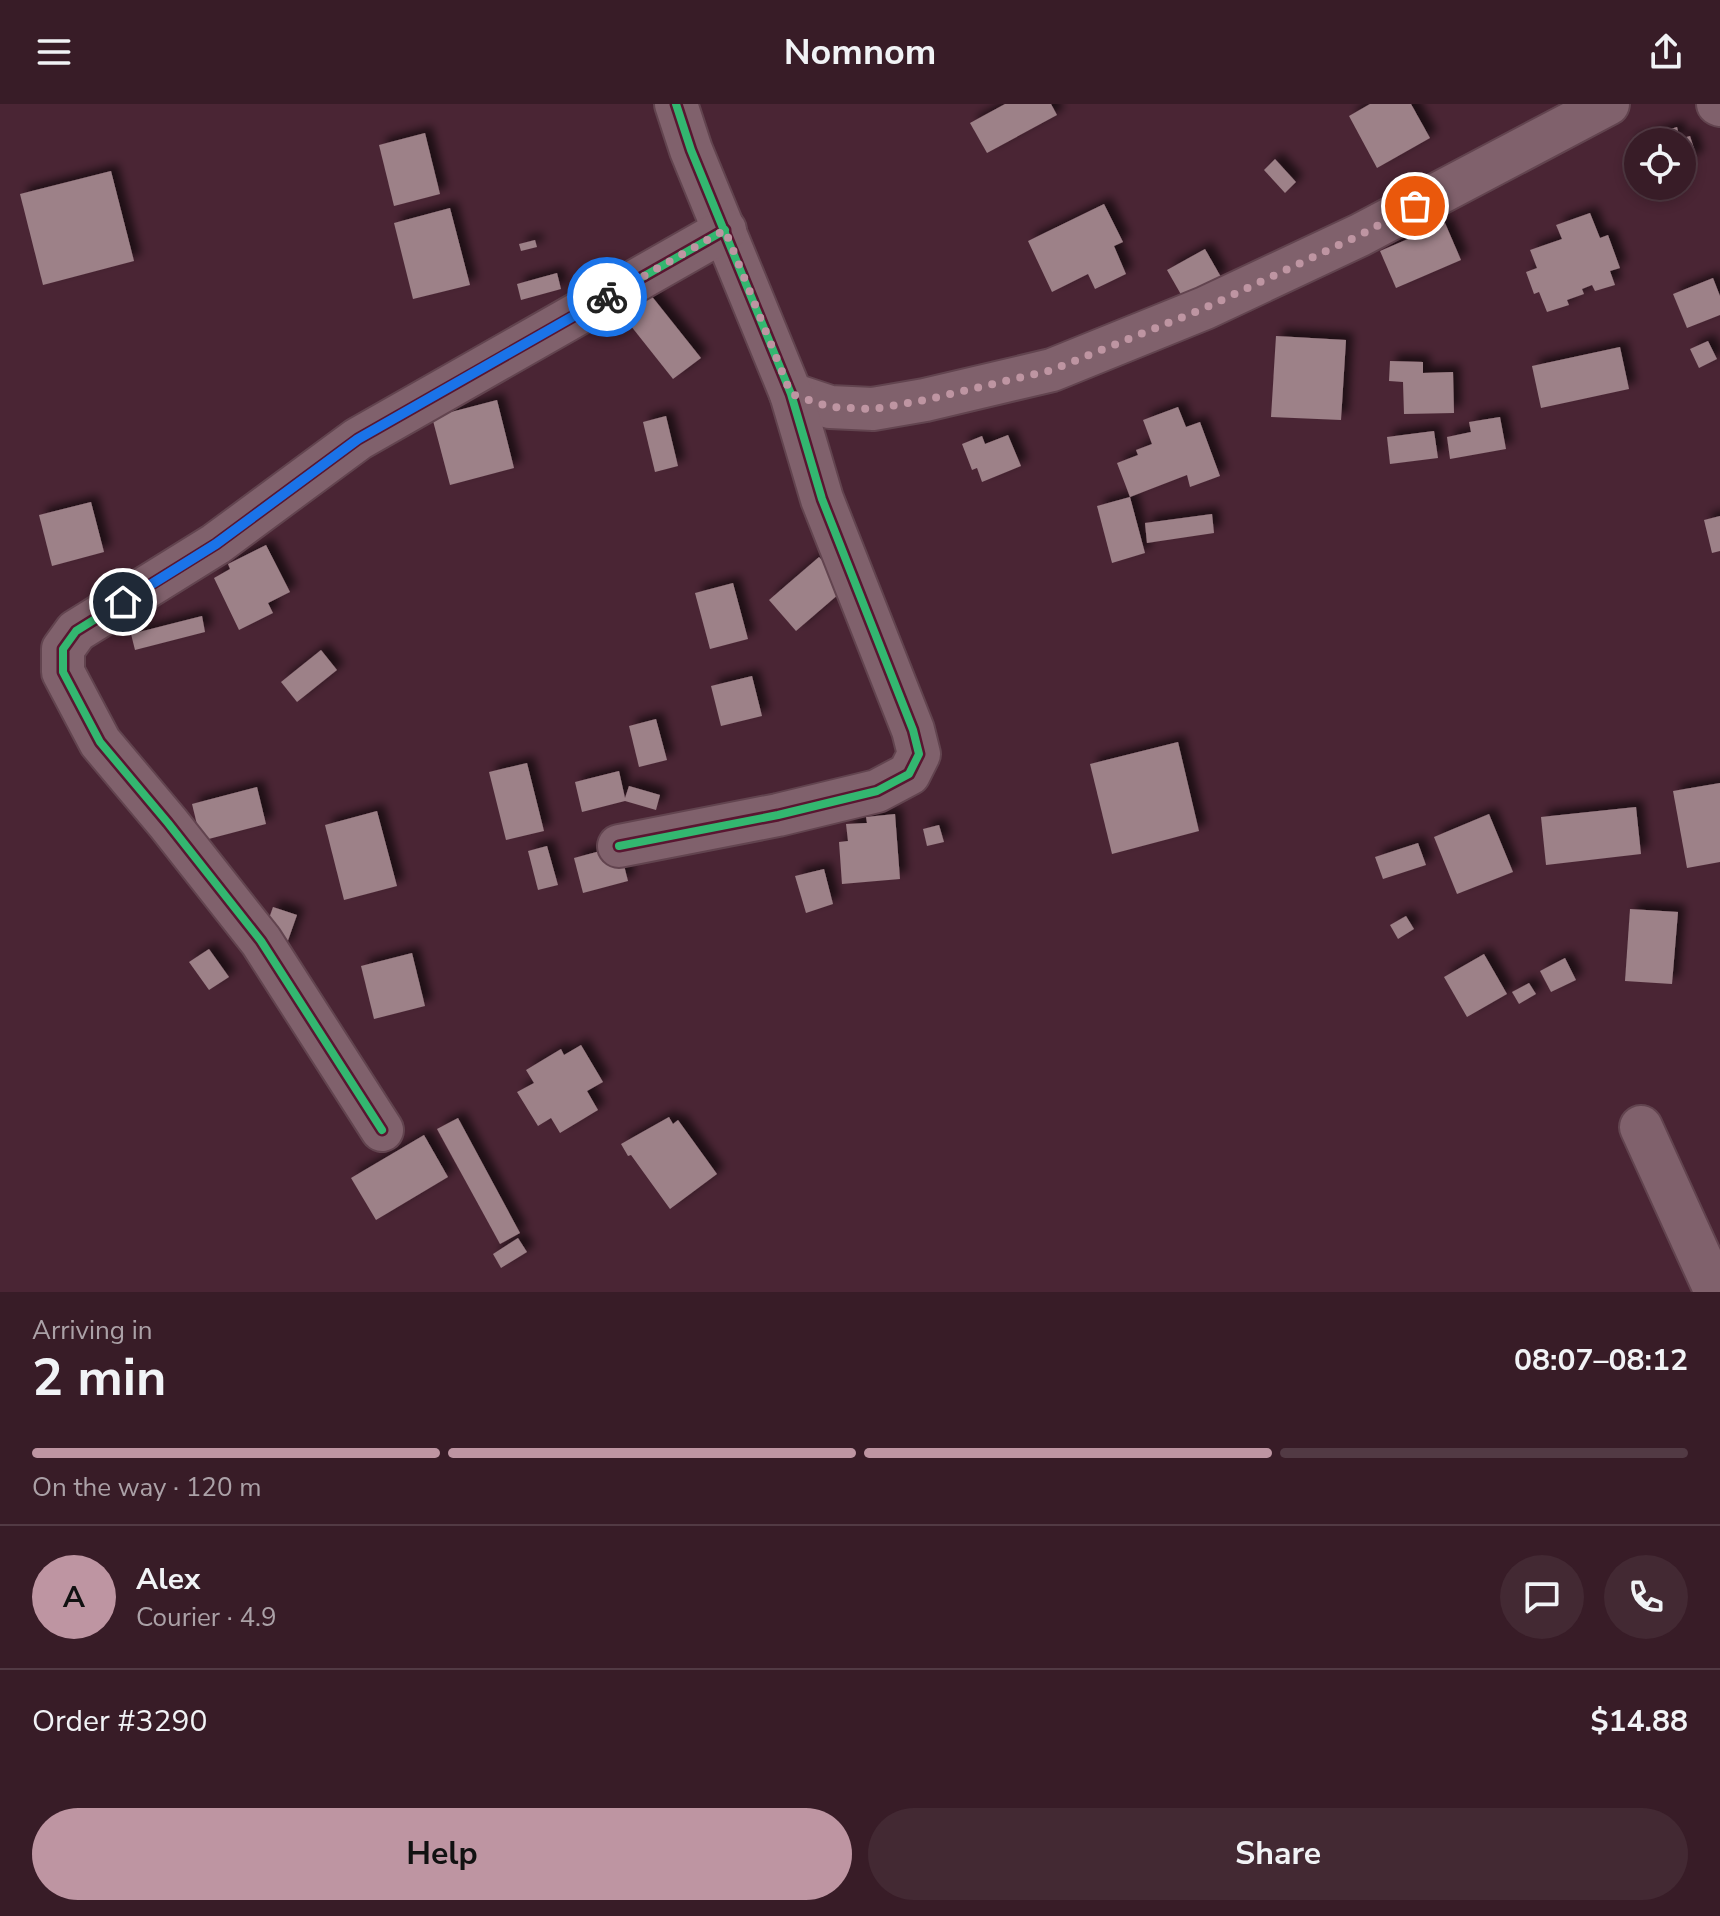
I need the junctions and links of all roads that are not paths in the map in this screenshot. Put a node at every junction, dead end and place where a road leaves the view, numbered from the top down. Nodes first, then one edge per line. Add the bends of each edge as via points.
1 (676, 104) edge
2 (1608, 104) edge
3 (725, 230) junction
4 (791, 394) junction
5 (619, 846) dead end
6 (1641, 1127) dead end
7 (382, 1130) dead end
8 (1716, 1292) edge

1 - 3 street
2 - 4 street via 1346,242 1205,308 1052,370 873,409 830,407
3 - 4 street
3 - 7 street via 358,439 216,544 76,631 63,649 63,672 100,742 261,941
4 - 5 street via 822,499 919,754 909,774 877,791
6 - 8 street

